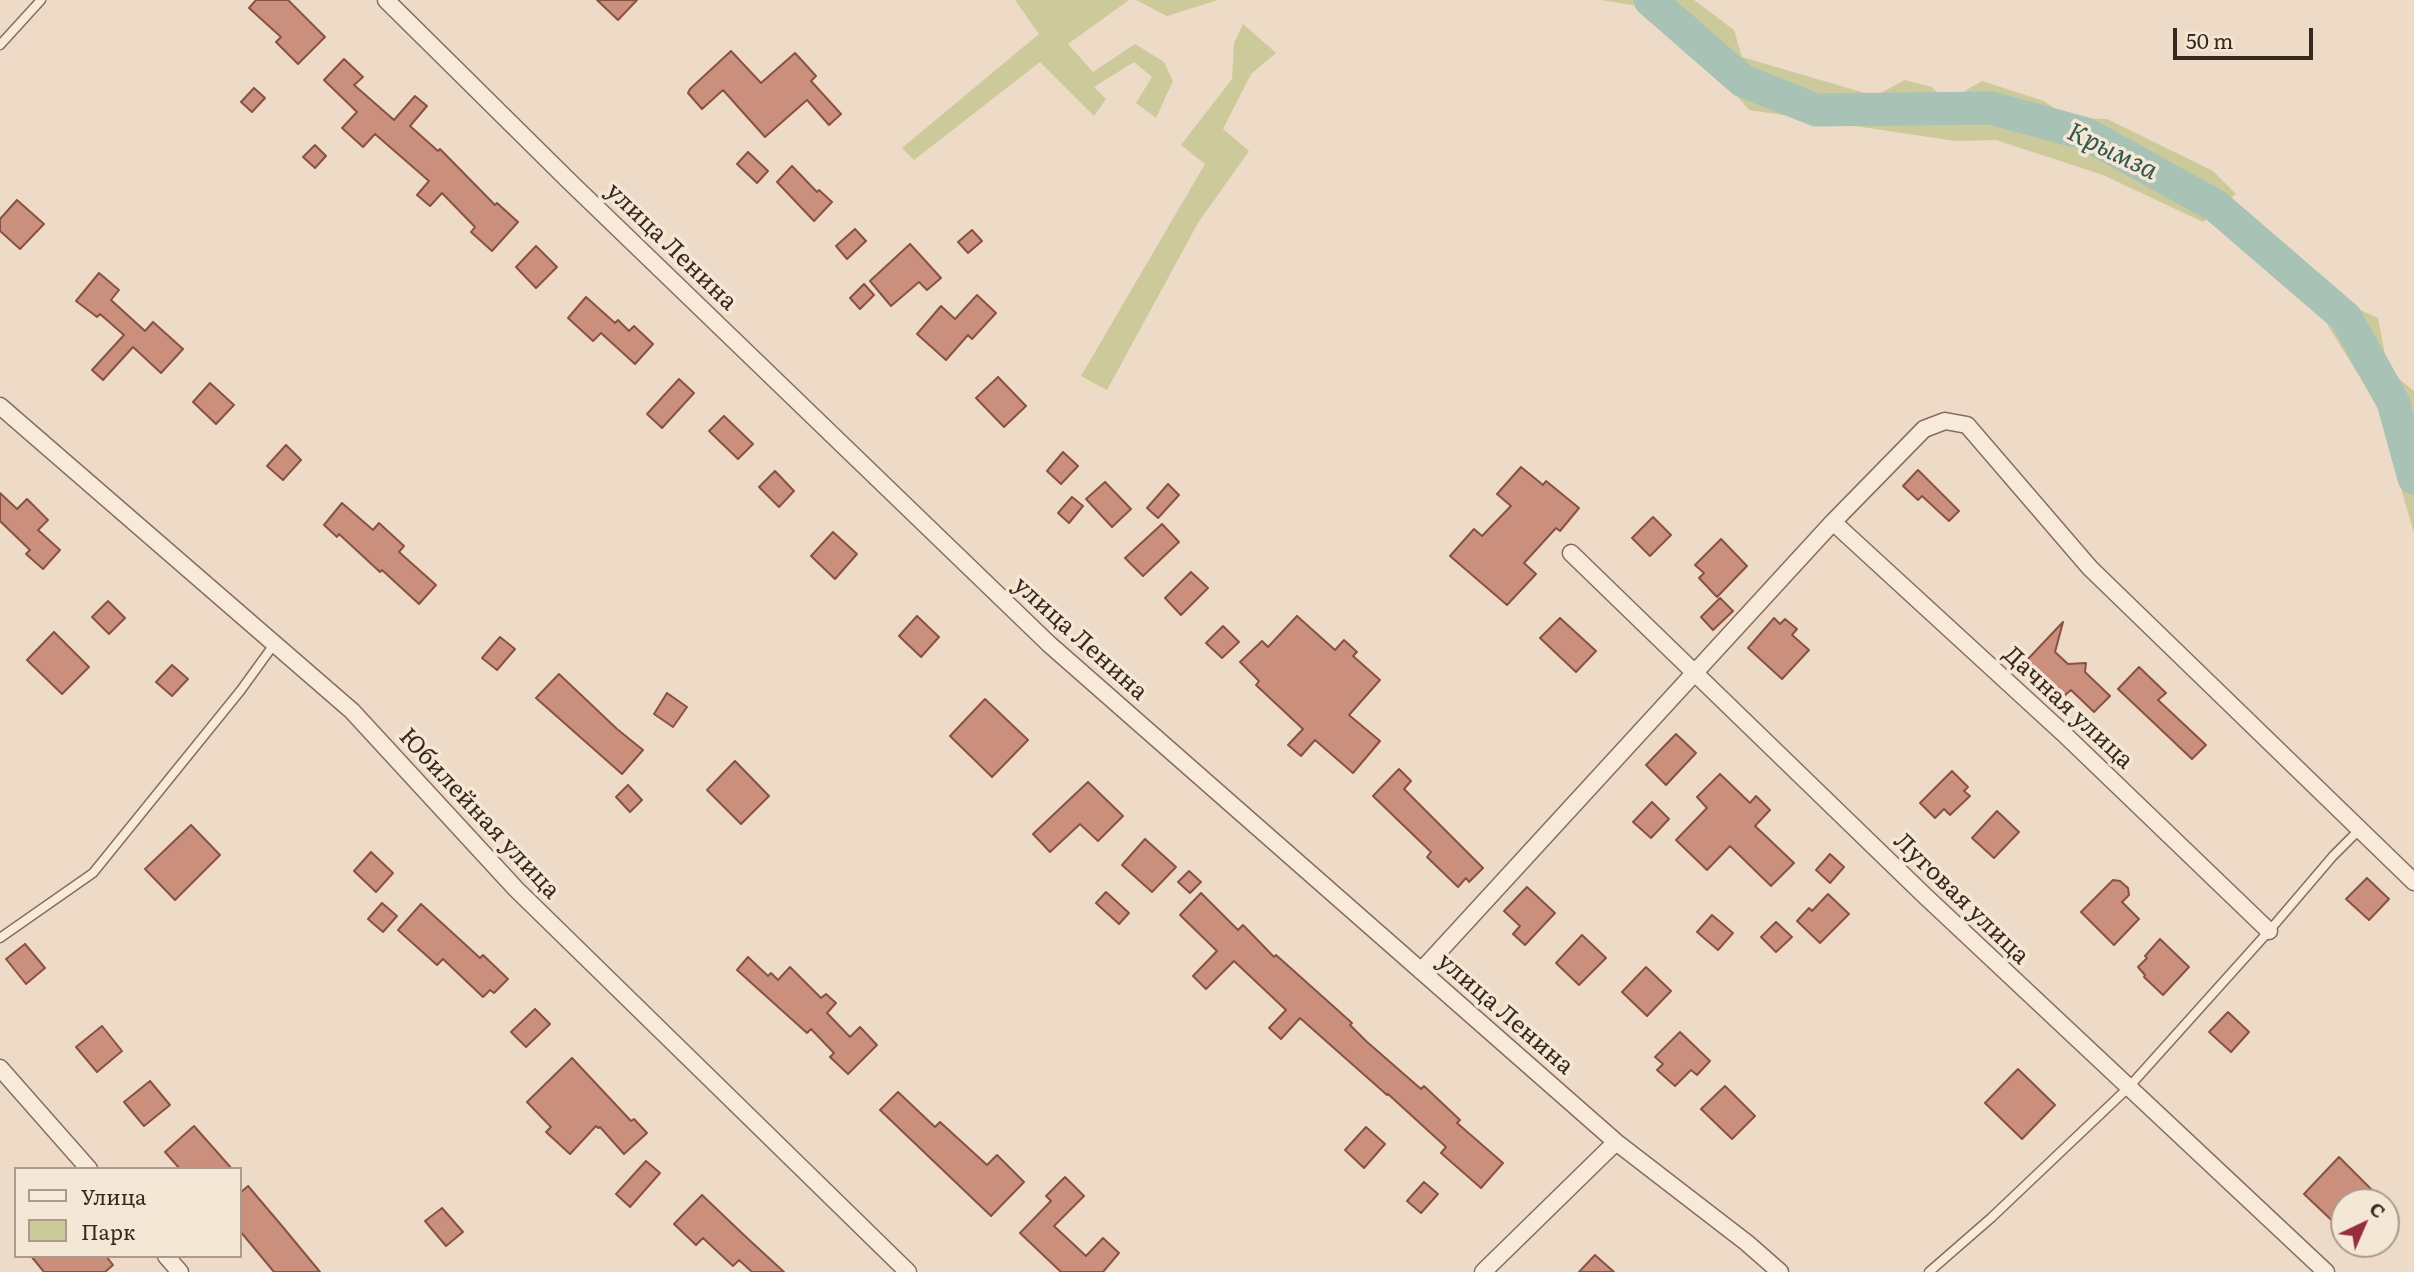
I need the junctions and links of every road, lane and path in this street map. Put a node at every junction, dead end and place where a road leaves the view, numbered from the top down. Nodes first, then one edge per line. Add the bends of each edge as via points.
1 (41, 0) edge
2 (386, 0) edge
3 (0, 45) edge
4 (0, 406) edge
5 (1833, 522) junction
6 (1571, 552) dead end
7 (275, 643) junction
8 (1696, 674) junction
9 (2359, 830) junction
10 (2414, 882) edge
11 (2269, 931) junction
12 (0, 938) edge
13 (1422, 971) junction
14 (0, 1068) edge
15 (2128, 1087) junction
16 (1616, 1142) junction
17 (87, 1167) edge
18 (168, 1258) edge
19 (180, 1272) edge
20 (908, 1272) edge
21 (1483, 1272) edge
22 (1780, 1272) edge
23 (1929, 1272) edge
24 (2326, 1272) edge

1 - 3 lane
2 - 13 street, улица Ленина via 1049,644
4 - 7 street, Юбилейная улица
5 - 8 street
5 - 9 street via 1924,429 1945,421 1967,425 2090,568
5 - 11 street, Дачная улица
6 - 8 street, Луговая улица
7 - 12 lane via 93,873
7 - 20 street, Юбилейная улица via 352,710 516,889
8 - 13 street
8 - 15 street, Луговая улица
9 - 10 street
9 - 11 lane
11 - 15 lane
13 - 16 street, улица Ленина
14 - 17 street
15 - 23 lane
15 - 24 street, Луговая улица
16 - 21 street
16 - 22 street, улица Ленина
18 - 19 street

